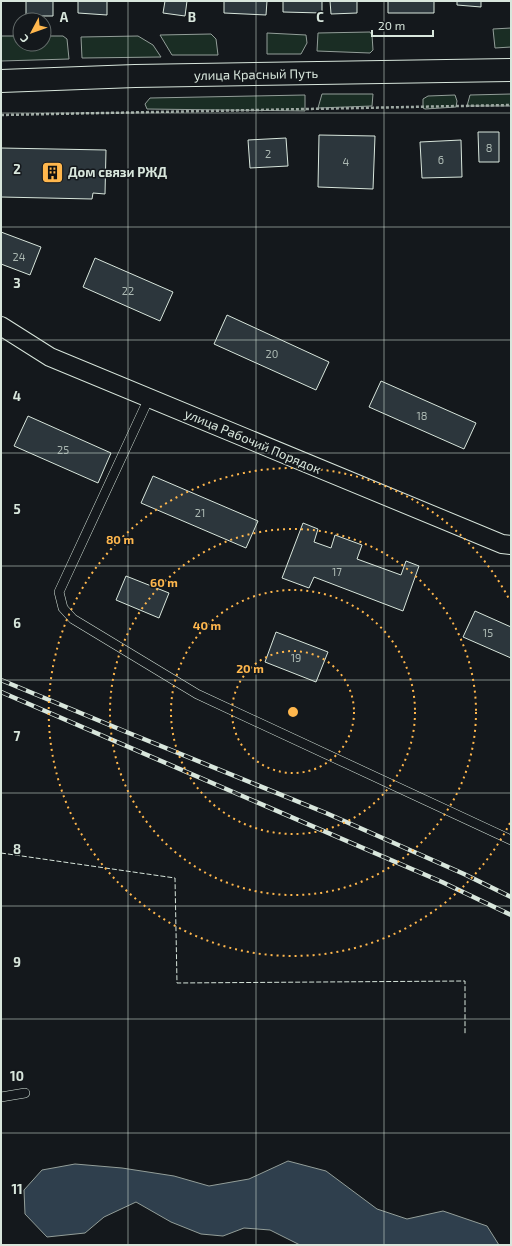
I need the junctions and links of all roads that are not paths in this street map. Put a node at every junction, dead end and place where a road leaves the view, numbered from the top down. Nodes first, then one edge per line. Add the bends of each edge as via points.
1 (511, 70) edge
2 (1, 80) edge
3 (1, 326) edge
4 (149, 398) junction
5 (511, 545) edge
6 (511, 840) edge
7 (25, 1093) dead end
8 (1, 1097) edge

1 - 2 main road, улица Красный Путь
3 - 4 street, улица Рабочий Порядок via 50,357
4 - 5 street, улица Рабочий Порядок via 502,544
4 - 6 lane via 59,592 63,608 73,619 197,694
7 - 8 lane

